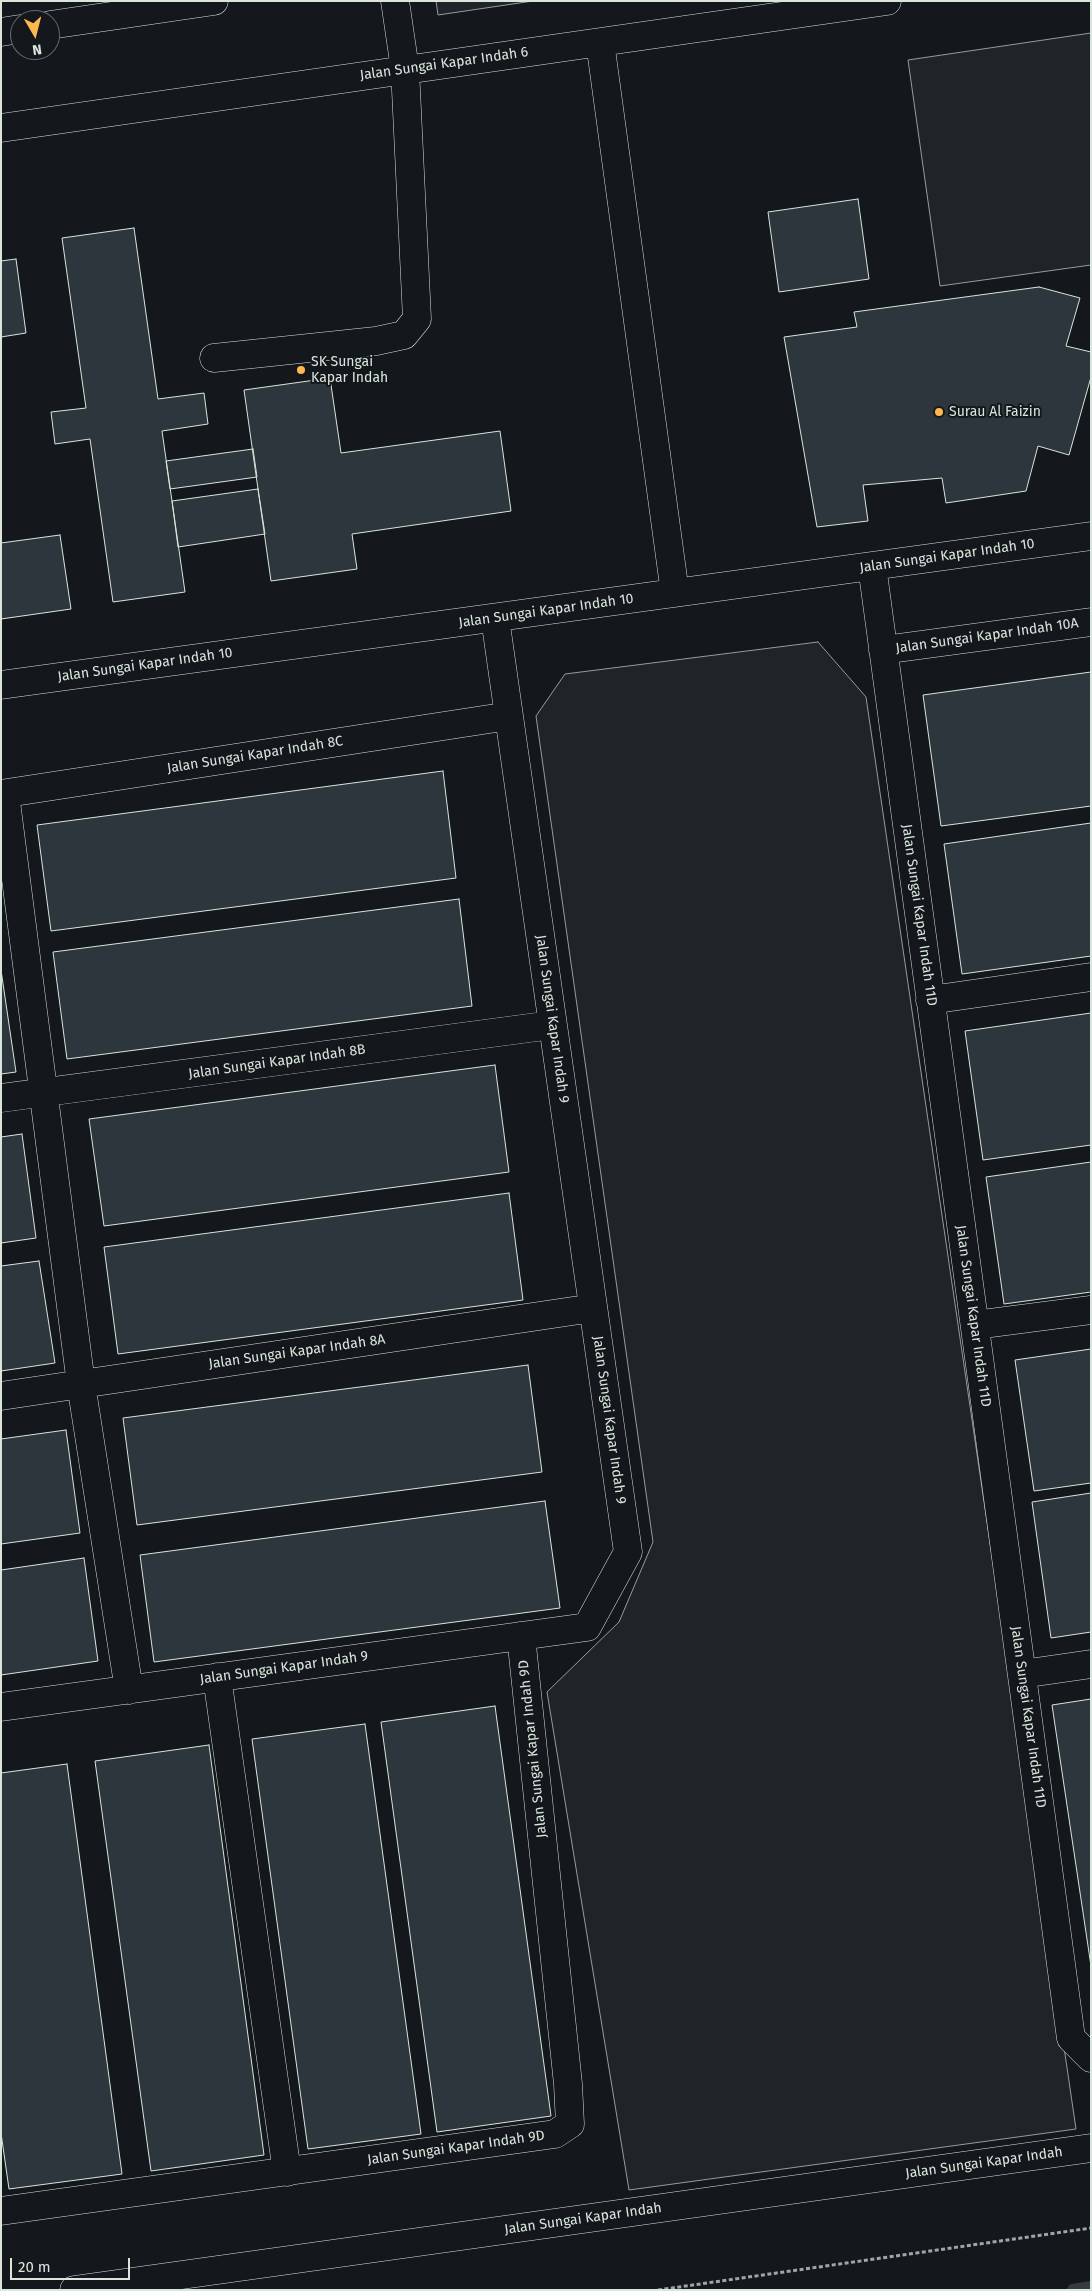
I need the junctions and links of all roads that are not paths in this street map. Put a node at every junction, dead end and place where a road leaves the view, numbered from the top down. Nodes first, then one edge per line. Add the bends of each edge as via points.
1 (214, 1) edge
2 (395, 1) edge
3 (887, 1) edge
4 (833, 5) edge
5 (60, 24) edge
6 (600, 42) junction
7 (405, 69) junction
8 (1, 128) edge
9 (214, 358) dead end
10 (1091, 536) edge
11 (872, 566) junction
12 (675, 593) junction
13 (495, 618) junction
14 (1091, 622) edge
15 (883, 650) junction
16 (1, 685) edge
17 (509, 716) junction
18 (3, 794) edge
19 (1091, 977) edge
20 (930, 1000) junction
21 (552, 1025) junction
22 (43, 1093) junction
23 (1, 1098) edge
24 (593, 1308) junction
25 (1091, 1310) edge
26 (975, 1325) junction
27 (81, 1384) junction
28 (1, 1396) edge
29 (521, 1636) junction
30 (1091, 1664) edge
31 (1022, 1674) junction
32 (217, 1677) junction
33 (129, 1690) junction
34 (1, 1707) edge
35 (1091, 2058) edge
36 (1091, 2148) edge
37 (287, 2172) junction
38 (1, 2211) edge
39 (74, 2290) edge

1 - 5 street
2 - 7 street
3 - 4 street, Jalan Sungai Kapar Indah 6
4 - 6 street, Jalan Sungai Kapar Indah 6
6 - 7 street, Jalan Sungai Kapar Indah 6
6 - 12 street
7 - 8 street, Jalan Sungai Kapar Indah 6
7 - 9 street via 418,319 404,335 376,341
10 - 11 street, Jalan Sungai Kapar Indah 10
11 - 12 street, Jalan Sungai Kapar Indah 10
11 - 15 street, Jalan Sungai Kapar Indah 11D
12 - 13 street, Jalan Sungai Kapar Indah 10
13 - 16 street, Jalan Sungai Kapar Indah 10
13 - 17 street, Jalan Sungai Kapar Indah 9
14 - 15 street, Jalan Sungai Kapar Indah 10A
15 - 20 street, Jalan Sungai Kapar Indah 11D
17 - 18 street, Jalan Sungai Kapar Indah 8C
17 - 21 street, Jalan Sungai Kapar Indah 9
18 - 22 street
19 - 20 street
20 - 26 street, Jalan Sungai Kapar Indah 11D
21 - 22 street, Jalan Sungai Kapar Indah 8B
21 - 24 street, Jalan Sungai Kapar Indah 9
22 - 23 street, Jalan Sungai Kapar Indah 8B
22 - 27 street
24 - 27 street, Jalan Sungai Kapar Indah 8A
24 - 29 street, Jalan Sungai Kapar Indah 9 via 628,1552 587,1628
25 - 26 street
26 - 31 street, Jalan Sungai Kapar Indah 11D
27 - 28 street, Jalan Sungai Kapar Indah 8A
27 - 33 street
29 - 32 street, Jalan Sungai Kapar Indah 9
29 - 37 street, Jalan Sungai Kapar Indah 9D via 570,2124 554,2134
30 - 31 street
31 - 35 street, Jalan Sungai Kapar Indah 11D via 1071,2038
32 - 33 street, Jalan Sungai Kapar Indah 9
32 - 37 street
33 - 34 street, Jalan Sungai Kapar Indah 9
36 - 39 street, Jalan Sungai Kapar Indah
37 - 38 street, Jalan Sungai Kapar Indah 9D

